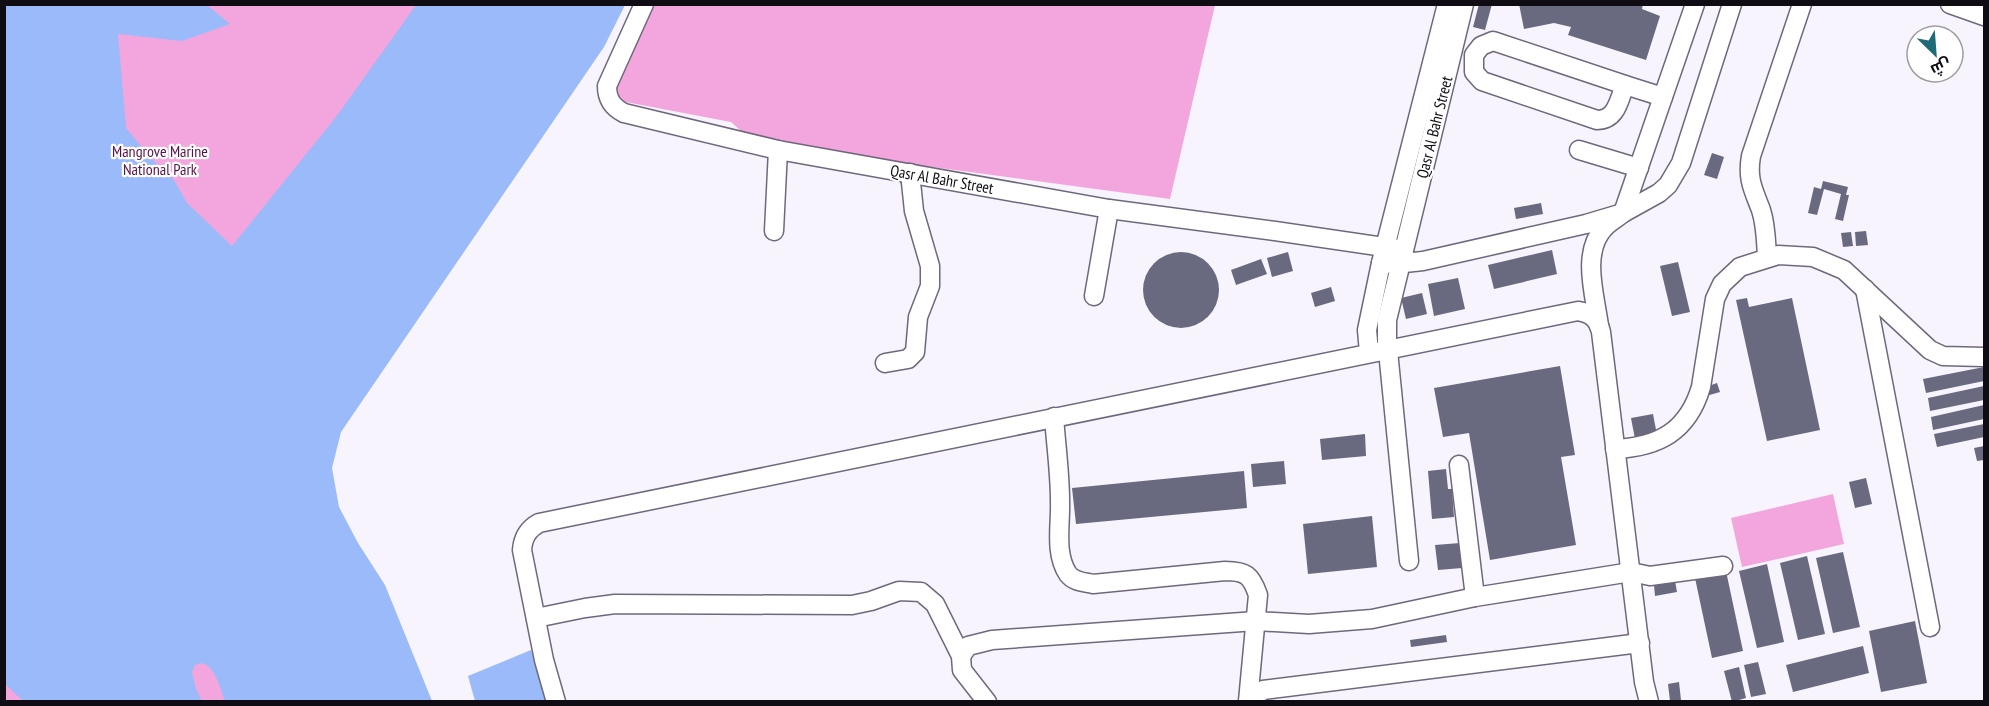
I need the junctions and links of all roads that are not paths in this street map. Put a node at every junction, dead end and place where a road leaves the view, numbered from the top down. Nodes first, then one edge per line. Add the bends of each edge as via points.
1 (644, 4) edge
2 (1447, 4) edge
3 (1464, 4) edge
4 (1695, 4) edge
5 (1732, 4) edge
6 (1802, 4) edge
7 (1950, 4) edge
8 (1984, 16) edge
9 (1625, 85) junction
10 (1663, 97) junction
11 (778, 150) junction
12 (1579, 150) dead end
13 (1639, 168) junction
14 (910, 173) junction
15 (1109, 209) junction
16 (1623, 213) junction
17 (774, 231) dead end
18 (1383, 256) junction
19 (1403, 257) junction
20 (1767, 257) junction
21 (1865, 289) junction
22 (1094, 296) dead end
23 (1599, 326) junction
24 (1388, 348) junction
25 (1369, 352) junction
26 (1984, 357) edge
27 (885, 363) dead end
28 (1054, 417) junction
29 (1615, 449) junction
30 (1459, 465) dead end
31 (1409, 561) dead end
32 (1723, 566) dead end
33 (1631, 572) junction
34 (1475, 597) junction
35 (536, 618) junction
36 (1256, 621) junction
37 (1930, 627) dead end
38 (1640, 643) junction
39 (961, 656) junction
40 (1248, 701) edge
41 (556, 702) edge
42 (987, 702) edge
43 (1649, 702) edge

1 - 11 street, Qasr Al Bahr Street via 608,81 612,105 624,113
2 - 18 street, Qasr Al Bahr Street
3 - 19 street, Qasr Al Bahr Street
4 - 10 street
5 - 16 street via 1681,163 1659,193
6 - 20 street via 1749,168 1766,231
7 - 8 street
9 - 9 street via 1499,42 1481,46 1473,61 1474,72 1486,83 1598,120 1614,113
9 - 10 street
10 - 13 street
11 - 14 street, Qasr Al Bahr Street
11 - 17 street
12 - 13 street
13 - 16 street
14 - 15 street, Qasr Al Bahr Street
14 - 27 street via 914,211 930,266 930,286 918,317 915,352 908,359
15 - 18 street, Qasr Al Bahr Street via 1275,231
15 - 22 street
16 - 19 street via 1423,261
16 - 23 street via 1604,228 1593,247 1591,265
18 - 19 street, Qasr Al Bahr Street
18 - 25 street, Qasr Al Bahr Street via 1367,330
19 - 24 street, Qasr Al Bahr Street via 1388,314
20 - 21 street via 1801,255 1824,260 1844,270
20 - 29 street via 1733,271 1717,291 1701,387 1688,416 1673,432 1654,443
21 - 26 street via 1930,350 1943,356
21 - 37 street
23 - 24 street via 1591,315 1578,311
23 - 29 street
24 - 25 street
24 - 31 street, Qasr Al Bahr Street
25 - 28 street
28 - 35 street via 539,523 524,537 522,550
28 - 36 street via 1060,550 1069,576 1093,584 1239,571 1251,580 1258,595
29 - 33 street
30 - 34 street
32 - 33 street via 1650,576
33 - 34 street
33 - 38 street
34 - 36 street via 1372,619 1309,624
35 - 39 street via 615,604 852,604 899,591 921,592 935,604
35 - 41 street
36 - 39 street via 992,640 968,646
36 - 40 street
38 - 40 street via 1263,690
38 - 43 street
39 - 42 street via 962,670

